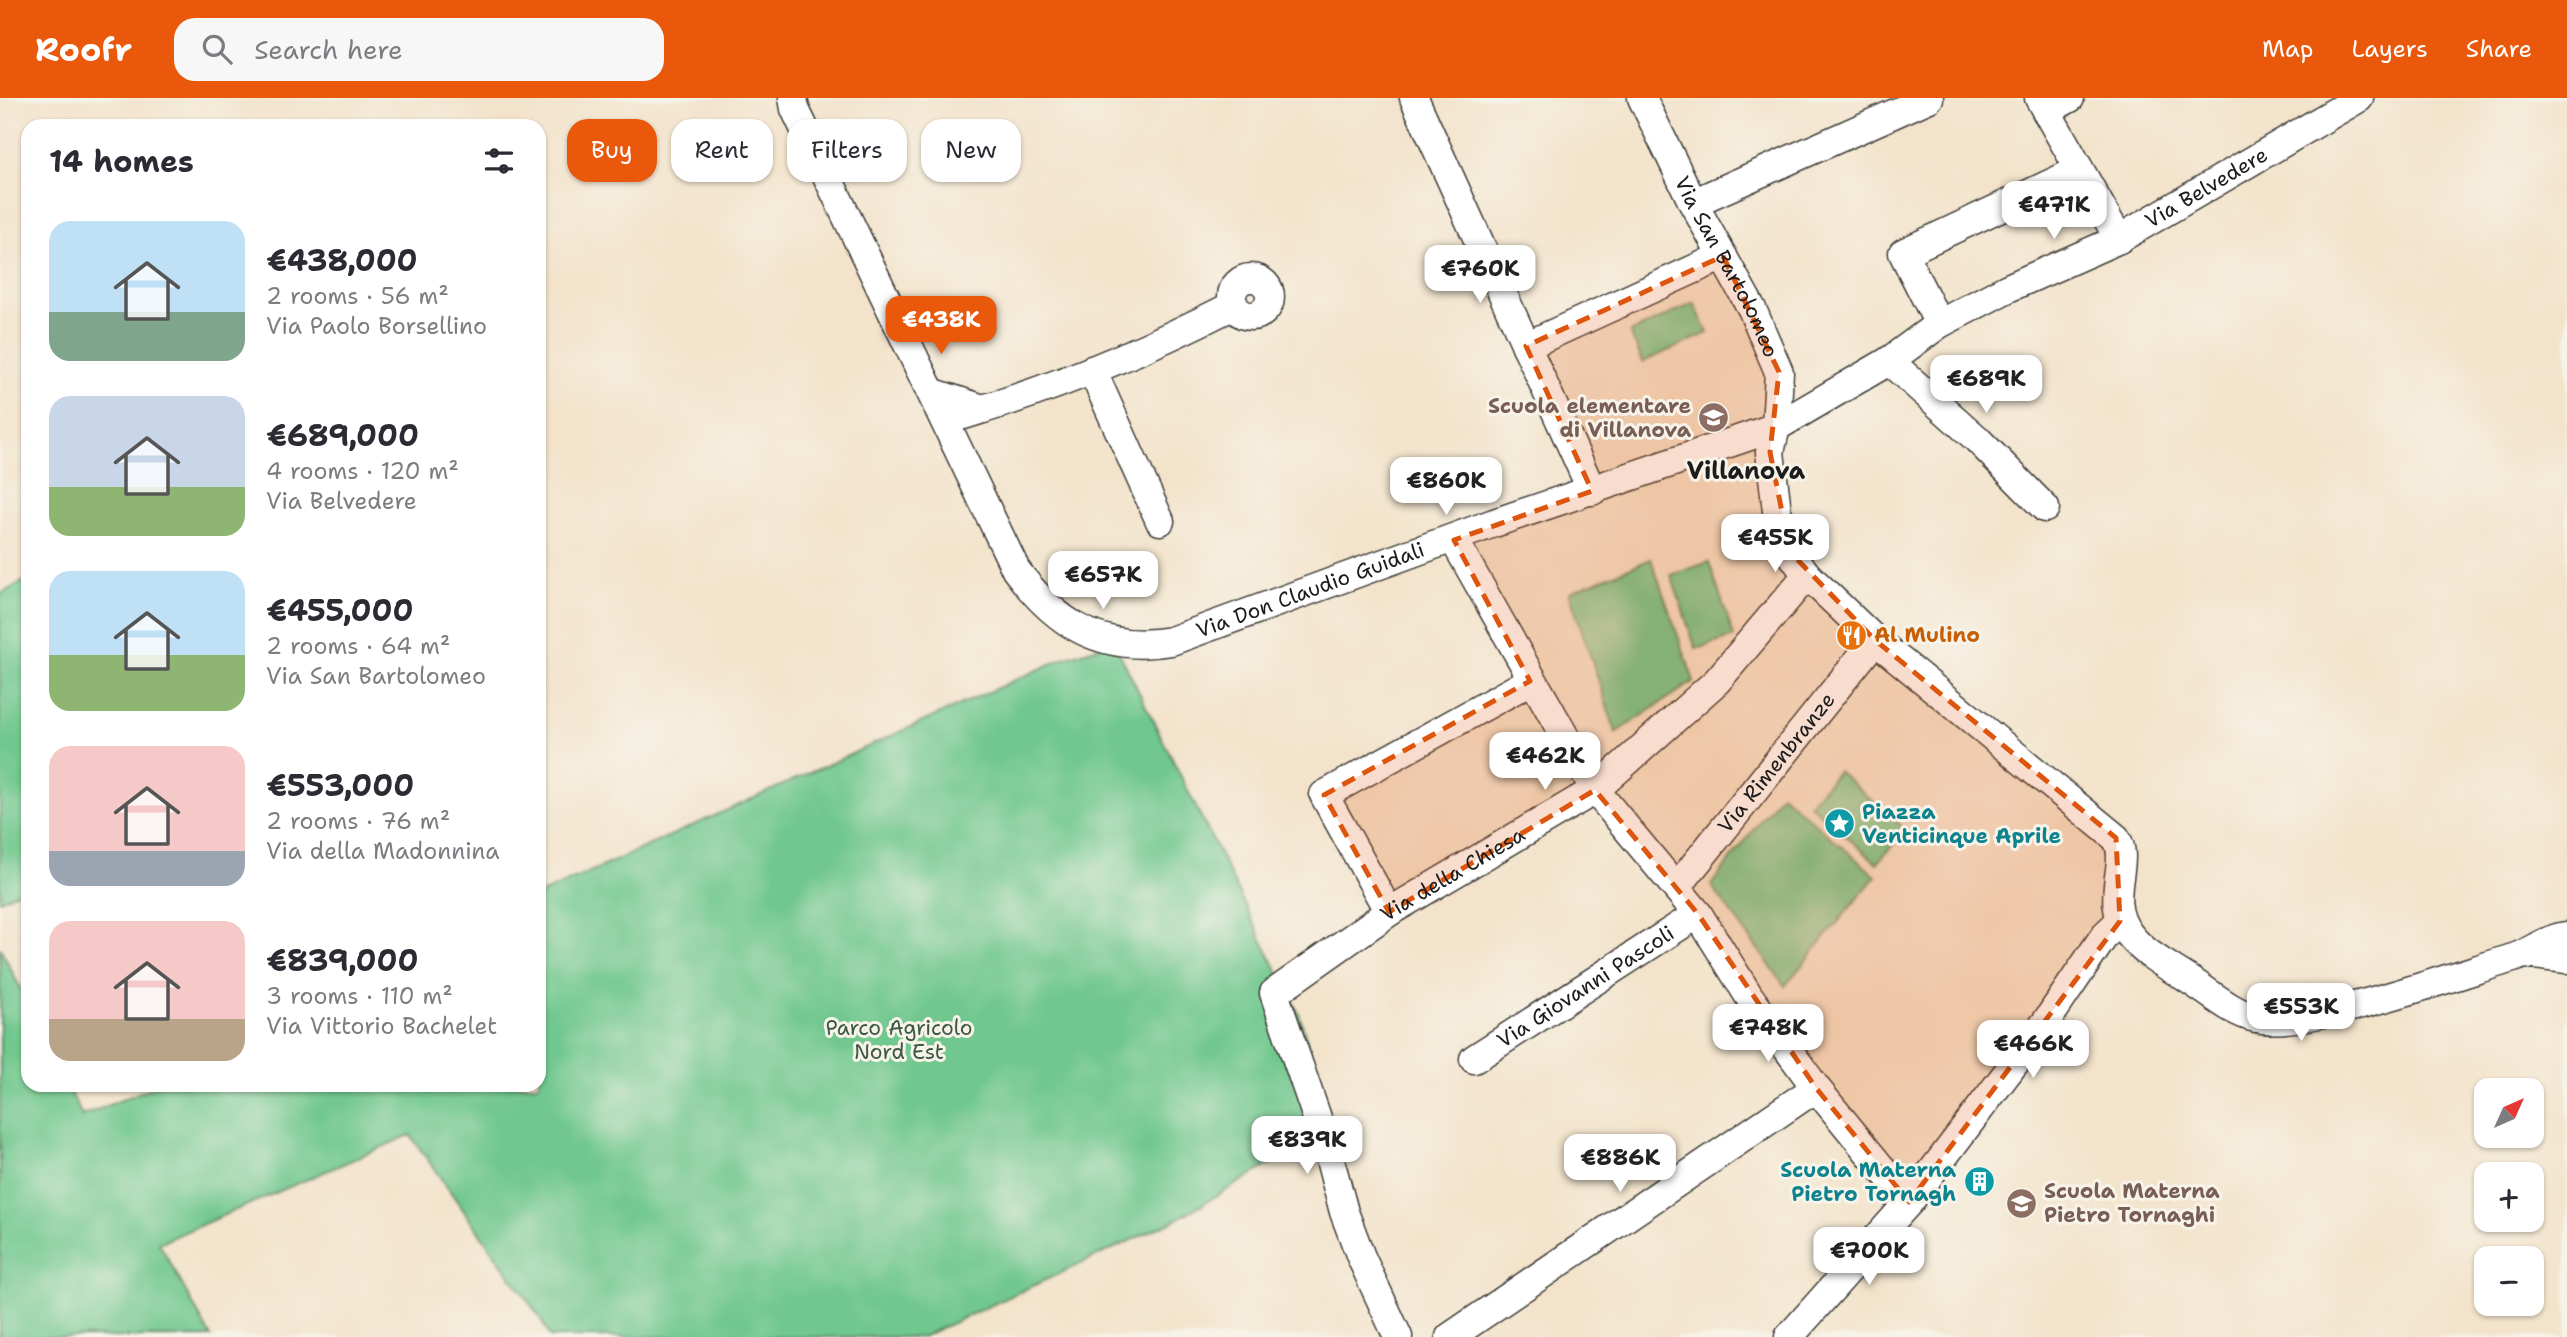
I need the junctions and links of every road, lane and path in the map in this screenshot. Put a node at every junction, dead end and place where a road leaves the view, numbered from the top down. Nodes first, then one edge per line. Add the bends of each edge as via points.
1 (793, 98) edge
2 (1414, 98) edge
3 (1642, 98) edge
4 (1929, 98) edge
5 (2359, 98) edge
6 (2052, 102) edge
7 (2071, 174) dead end
8 (1693, 203) junction
9 (2119, 239) junction
10 (1723, 256) junction
11 (1234, 305) dead end
12 (1939, 324) junction
13 (1526, 346) junction
14 (1889, 361) junction
15 (1092, 370) junction
16 (931, 392) junction
17 (983, 409) junction
18 (945, 422) junction
19 (1776, 427) junction
20 (1592, 491) junction
21 (2045, 508) dead end
22 (1160, 521) dead end
23 (1454, 540) junction
24 (1807, 575) junction
25 (1875, 640) junction
26 (1531, 681) junction
27 (1595, 790) junction
28 (1677, 887) junction
29 (1389, 912) junction
30 (1699, 914) junction
31 (2120, 920) junction
32 (2567, 936) edge
33 (2525, 954) junction
34 (2567, 959) edge
35 (1474, 1059) dead end
36 (1816, 1088) junction
37 (1909, 1202) junction
38 (1398, 1337) edge
39 (1450, 1337) edge
40 (1789, 1337) edge

1 - 16 street, Via Don Claudio Guidali
2 - 13 street
3 - 8 street, Via San Bartolomeo
4 - 8 street
5 - 9 street, Via Belvedere
6 - 9 street
7 - 12 street via 1903,253
8 - 10 street, Via San Bartolomeo
9 - 12 street, Via Belvedere
10 - 13 street
10 - 19 street, Via San Bartolomeo via 1779,372
11 - 15 street
12 - 14 street, Via Belvedere
13 - 20 street
14 - 19 street, Via Belvedere
14 - 21 street via 1977,439
15 - 17 street
15 - 22 street
16 - 17 street
16 - 18 street, Via Don Claudio Guidali
17 - 18 street
18 - 23 street, Via Don Claudio Guidali via 1016,569 1038,600 1068,624 1122,643 1171,641
19 - 20 street, Via Don Claudio Guidali
19 - 24 street, Via San Bartolomeo via 1770,452 1777,511 1790,552
20 - 23 street, Via Don Claudio Guidali
23 - 26 street
24 - 25 street, Via San Bartolomeo
24 - 27 street, Via della Chiesa via 1717,681
25 - 28 street, Via Rimenbranze
25 - 31 street, Via San Bartolomeo via 2116,838
26 - 27 street
26 - 29 street via 1324,795
27 - 28 street
27 - 29 street, Via della Chiesa
28 - 30 street
29 - 38 street, Via della Chiesa via 1274,993 1325,1141 1344,1212
30 - 35 street, Via Giovanni Pascoli
30 - 36 street via 1749,996
31 - 33 street via 2151,955 2233,1008 2263,1020 2312,1016
31 - 37 street
32 - 33 street
33 - 34 street
36 - 37 street
36 - 39 street
37 - 40 street

